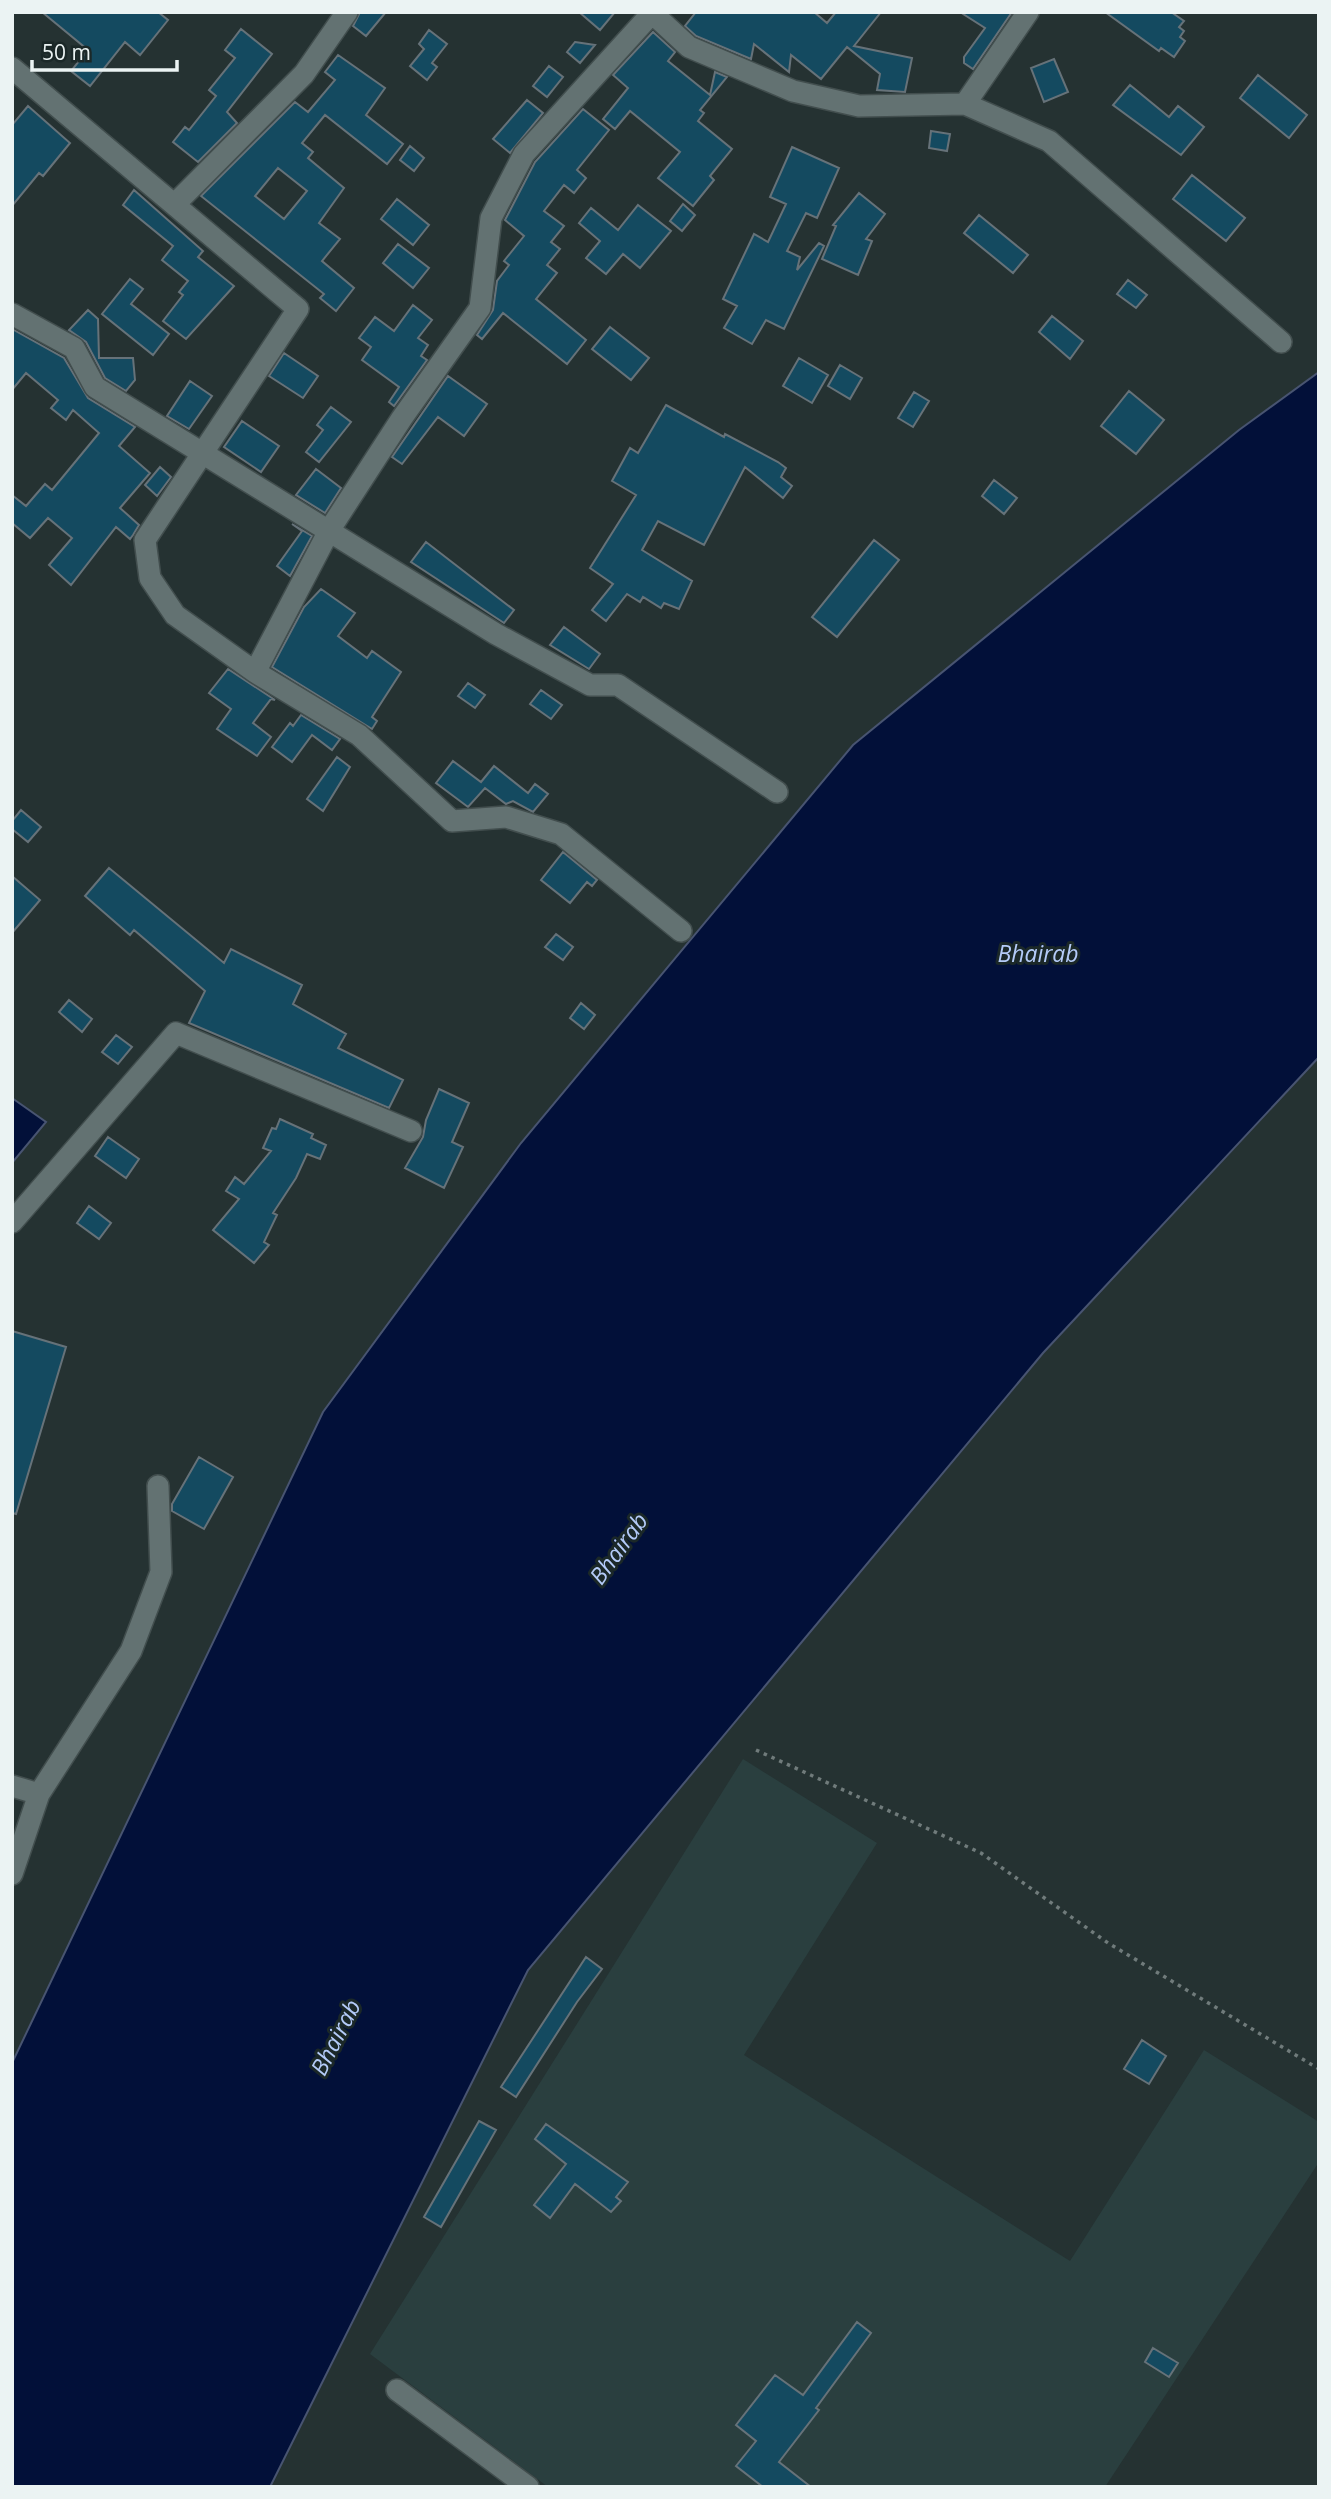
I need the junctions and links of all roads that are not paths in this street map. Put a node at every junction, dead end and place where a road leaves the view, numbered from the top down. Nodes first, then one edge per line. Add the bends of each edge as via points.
1 (347, 12) edge
2 (1028, 12) edge
3 (651, 13) edge
4 (12, 68) edge
5 (965, 104) junction
6 (175, 204) junction
7 (12, 314) edge
8 (1281, 342) dead end
9 (205, 452) junction
10 (330, 529) junction
11 (255, 671) junction
12 (777, 792) dead end
13 (681, 930) dead end
14 (411, 1131) dead end
15 (12, 1222) edge
16 (158, 1486) dead end
17 (12, 1786) edge
18 (39, 1794) junction
19 (12, 1874) edge
20 (397, 2390) dead end
21 (528, 2487) edge

1 - 6 street via 304,74
2 - 5 street
3 - 5 street via 689,47 793,91 859,106
3 - 10 street via 524,154 491,218 480,308
4 - 6 street
5 - 8 street via 1049,141
6 - 9 street via 298,309
7 - 9 street via 74,348 95,387
9 - 10 street
9 - 11 street via 145,540 149,578 175,615
10 - 11 street
10 - 12 street via 496,634 590,685 618,685
11 - 13 street via 359,735 452,821 506,817 561,834
14 - 15 street via 176,1033
16 - 18 street via 161,1572 131,1651
17 - 18 street
18 - 19 street
20 - 21 street

